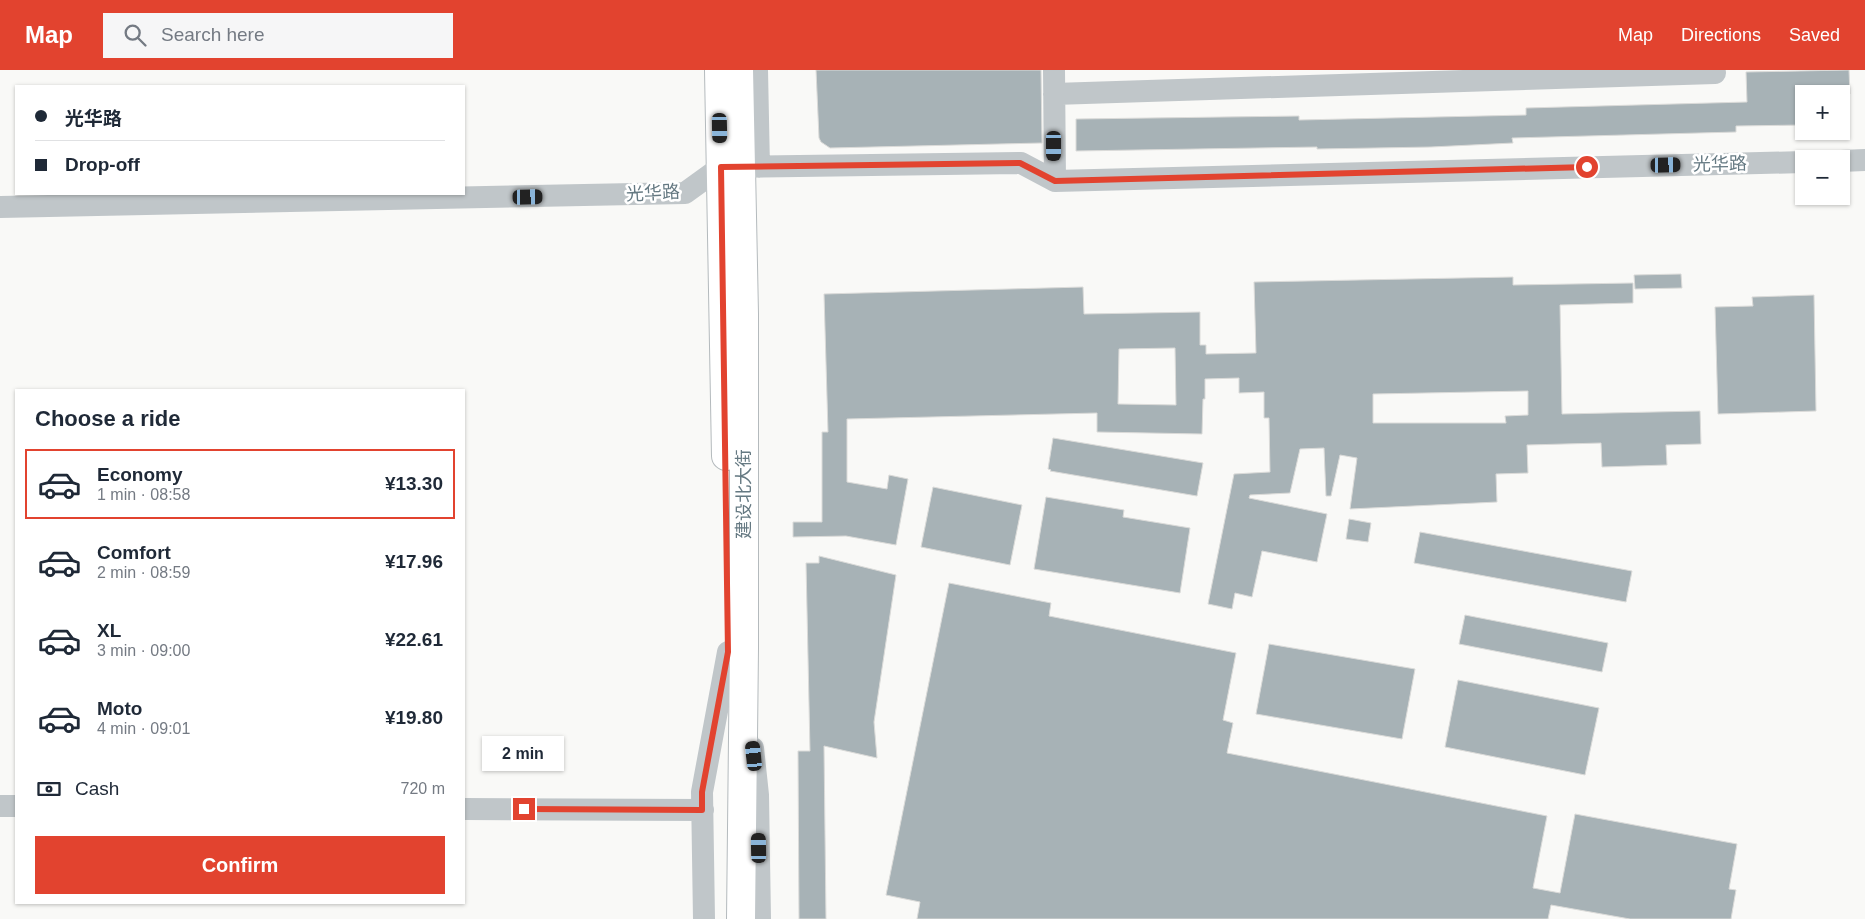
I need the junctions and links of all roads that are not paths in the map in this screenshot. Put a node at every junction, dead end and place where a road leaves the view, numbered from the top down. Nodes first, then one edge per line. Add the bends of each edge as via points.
1 (719, 70) edge
2 (740, 70) edge
3 (757, 70) edge
4 (1054, 70) edge
5 (1715, 73) dead end
6 (1054, 94) junction
7 (1865, 160) edge
8 (1850, 161) edge
9 (1795, 162) edge
10 (740, 167) junction
11 (1055, 181) junction
12 (0, 207) edge
13 (736, 654) junction
14 (0, 806) edge
15 (15, 806) edge
16 (465, 809) edge
17 (702, 810) junction
18 (704, 919) edge
19 (729, 919) edge
20 (741, 919) edge
21 (760, 919) edge

1 - 10 main road
2 - 10 main road, 建设北大街
3 - 10 street
4 - 6 street
5 - 6 street
6 - 11 street
7 - 8 street
9 - 11 street, 光华路
10 - 11 street, 光华路 via 1020,163
10 - 12 street, 光华路 via 685,193
10 - 13 main road, 建设北大街 via 744,314
13 - 17 street via 702,792
13 - 19 main road
13 - 20 main road, 建设北大街
13 - 21 street via 758,795
14 - 15 street
16 - 17 street
17 - 18 street

